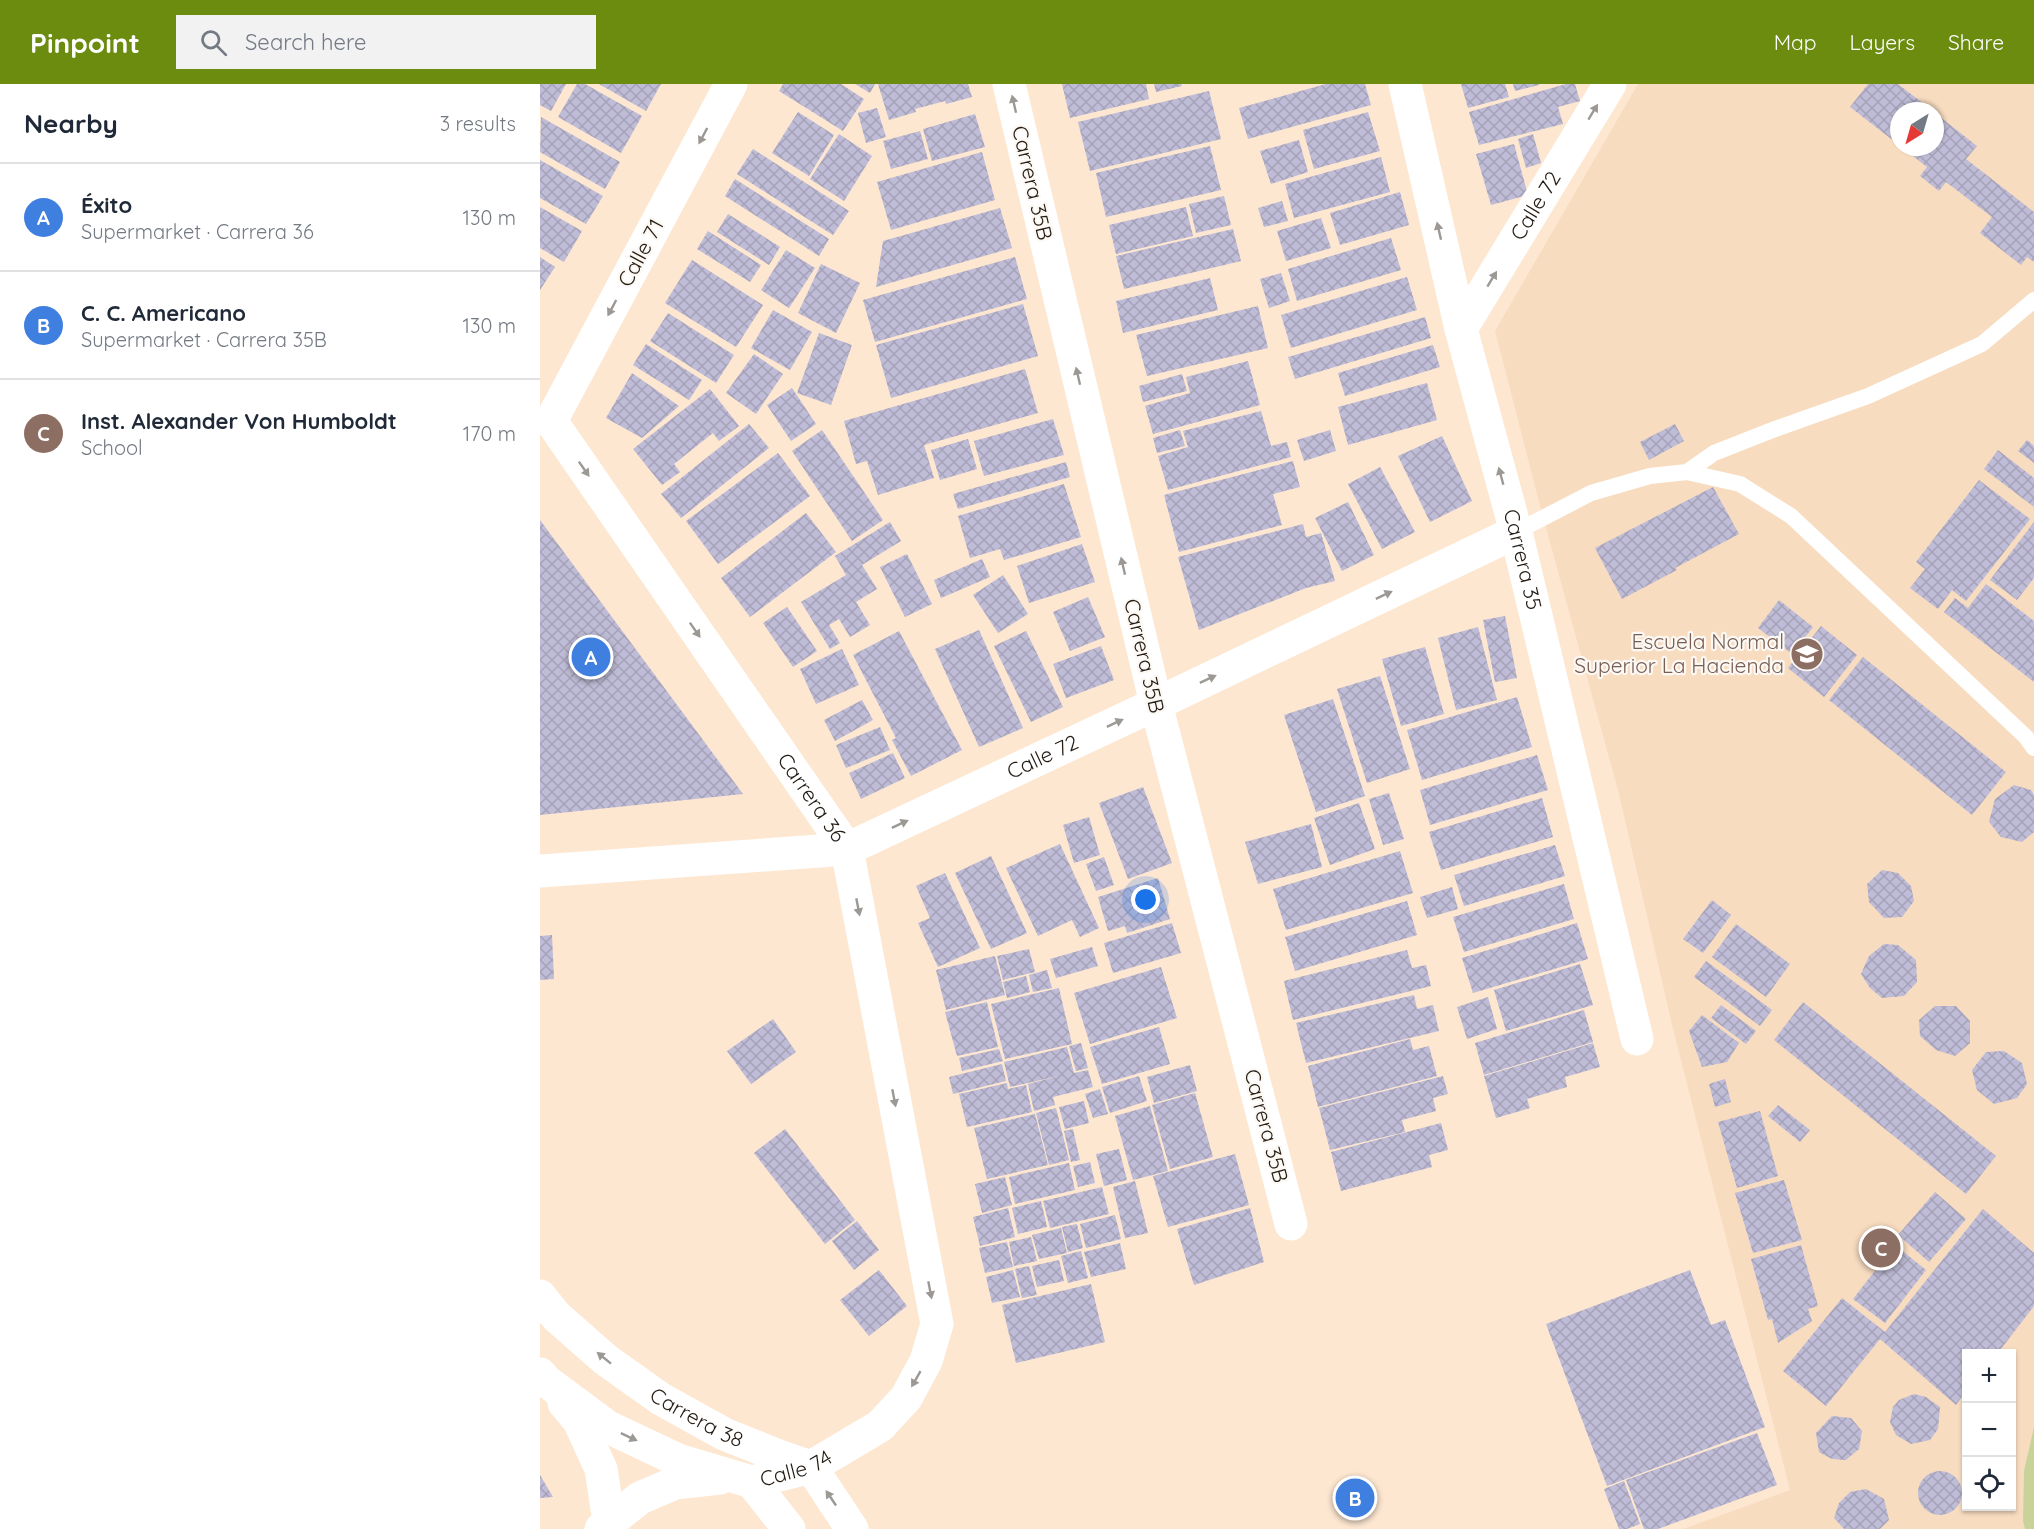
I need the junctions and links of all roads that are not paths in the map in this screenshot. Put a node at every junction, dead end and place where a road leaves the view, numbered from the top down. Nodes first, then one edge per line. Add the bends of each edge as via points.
1 (731, 84) edge
2 (1009, 84) edge
3 (1405, 84) edge
4 (1610, 84) edge
5 (2034, 300) edge
6 (1461, 329) junction
7 (545, 414) edge
8 (1688, 472) junction
9 (1516, 532) junction
10 (1156, 704) junction
11 (2034, 748) edge
12 (847, 849) junction
13 (540, 871) edge
14 (1637, 1039) dead end
15 (1291, 1224) dead end
16 (540, 1296) edge
17 (937, 1324) joint
18 (543, 1378) edge
19 (811, 1467) junction
20 (752, 1482) junction
21 (605, 1526) edge
22 (789, 1529) edge
23 (852, 1529) edge

1 -> 7 street, Calle 71
10 -> 2 street, Carrera 35B
6 -> 3 street, Carrera 35
6 -> 4 street, Calle 72
5 - 8 lane via 1982,344 1868,396 1714,453
9 -> 6 street, Carrera 35
7 -> 12 street, Carrera 36
8 - 9 lane via 1650,476 1591,493
8 - 11 lane via 1740,484 1791,516
10 -> 9 street, Calle 72
9 - 14 street, Carrera 35
12 -> 10 street, Calle 72
10 - 15 street, Carrera 35B
12 - 13 street, Calle 72
12 -> 17 street, Carrera 36
19 -> 16 street, Carrera 38 via 724,1434 661,1400 606,1360 556,1316
17 -> 19 street, Calle 74 via 926,1361 906,1398 880,1426
18 -> 20 street, Carrera 38 via 608,1427 678,1460
18 - 21 street via 579,1421 601,1469
19 - 20 street, Calle 74
23 -> 19 street
20 - 21 street, Calle 74 via 713,1477 675,1483 640,1498
20 - 22 street

